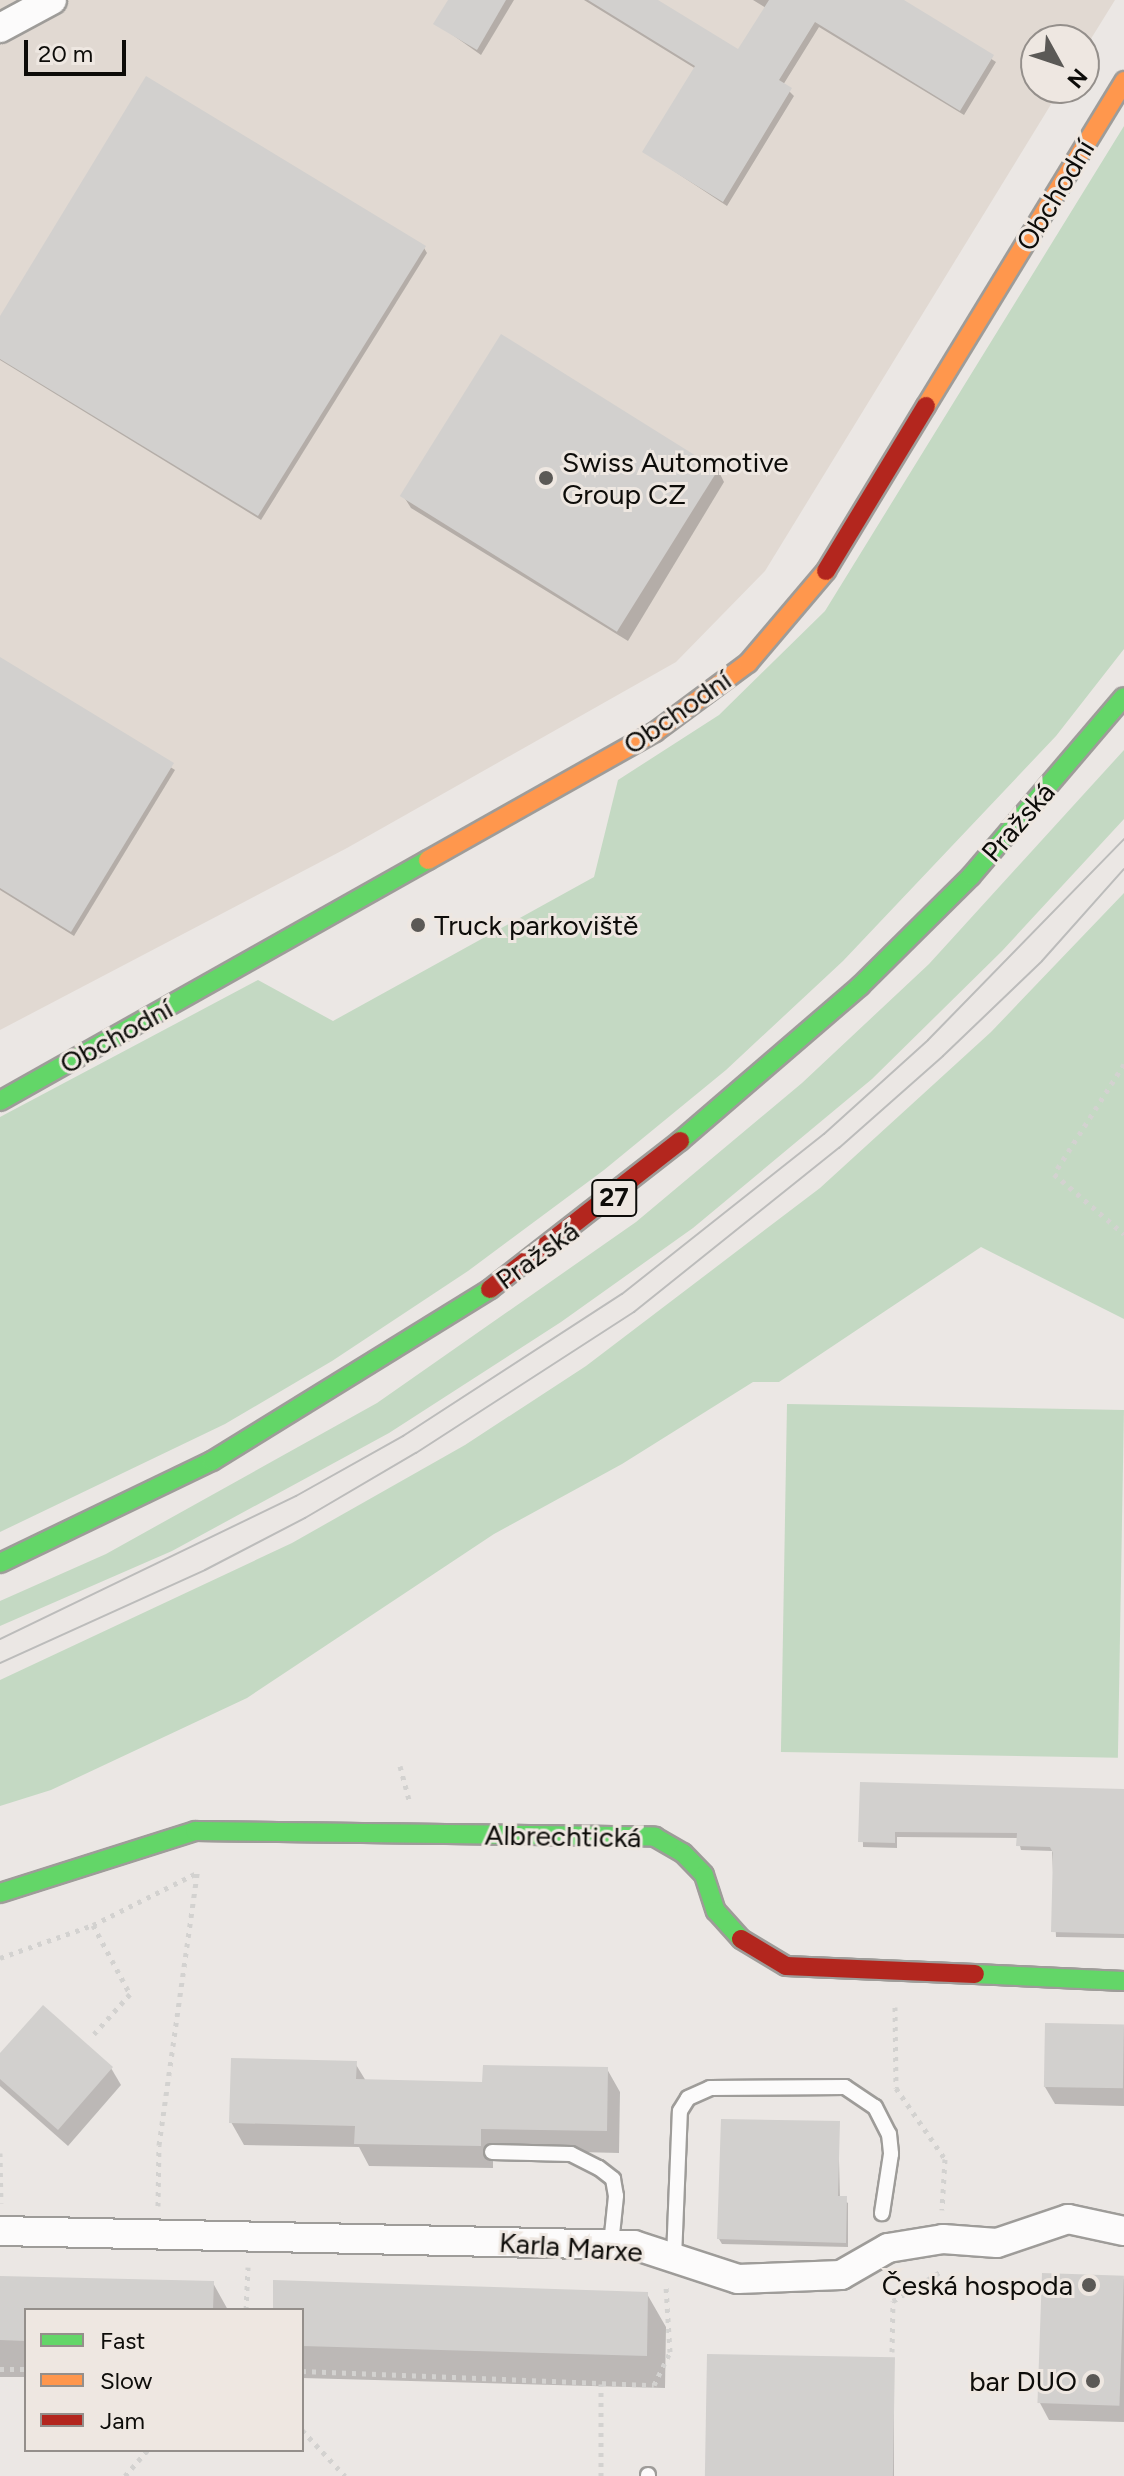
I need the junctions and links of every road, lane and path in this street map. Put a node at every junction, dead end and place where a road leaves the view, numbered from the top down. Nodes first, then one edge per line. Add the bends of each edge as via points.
1 (52, 0) edge
2 (0, 28) edge
3 (1124, 81) edge
4 (1124, 697) edge
5 (1124, 1064) edge
6 (0, 1101) edge
7 (1124, 1234) edge
8 (0, 1563) edge
9 (400, 1766) dead end
10 (409, 1804) dead end
11 (209, 1868) dead end
12 (197, 1873) junction
13 (0, 1893) edge
14 (93, 1925) junction
15 (0, 1958) edge
16 (1124, 1981) edge
17 (895, 2003) dead end
18 (94, 2034) dead end
19 (492, 2152) dead end
20 (0, 2153) edge
21 (945, 2159) dead end
22 (1, 2208) edge
23 (158, 2211) dead end
24 (882, 2213) dead end
25 (0, 2231) edge
26 (1124, 2231) edge
27 (611, 2244) junction
28 (249, 2262) dead end
29 (667, 2270) junction
30 (940, 2272) dead end
31 (246, 2308) edge
32 (892, 2352) dead end
33 (0, 2369) edge
34 (24, 2369) edge
35 (304, 2371) edge
36 (601, 2384) junction
37 (304, 2432) edge
38 (146, 2452) edge
39 (125, 2476) edge
40 (345, 2476) edge
41 (601, 2476) edge

1 - 2 street
3 - 6 street, Obchodní via 813,592 748,663 655,732
4 - 8 street, Pražská / 27 via 971,876 860,986 625,1189 514,1273 403,1347 212,1461
5 - 7 path via 1054,1174
9 - 10 path
11 - 12 path
12 - 14 path
12 - 23 path via 159,2145
13 - 16 street, Albrechtická via 195,1831 655,1837 683,1853 704,1875 716,1911 739,1938 786,1966
14 - 15 path
14 - 18 path via 130,1994
17 - 21 path via 896,2088
19 - 27 lane via 571,2154 606,2173 613,2179 616,2196
20 - 22 path
24 - 29 lane via 890,2144 875,2107 845,2087 710,2088 688,2098 680,2111
25 - 27 street, Karla Marxe
26 - 29 street, Karla Marxe via 1068,2219 997,2243 943,2239 888,2248 841,2275 738,2279
27 - 29 street, Karla Marxe via 634,2245
28 - 31 path
29 - 36 path via 670,2352 654,2385
30 - 32 path via 893,2301
33 - 34 path
35 - 36 path
36 - 41 path
37 - 40 path
38 - 39 path

